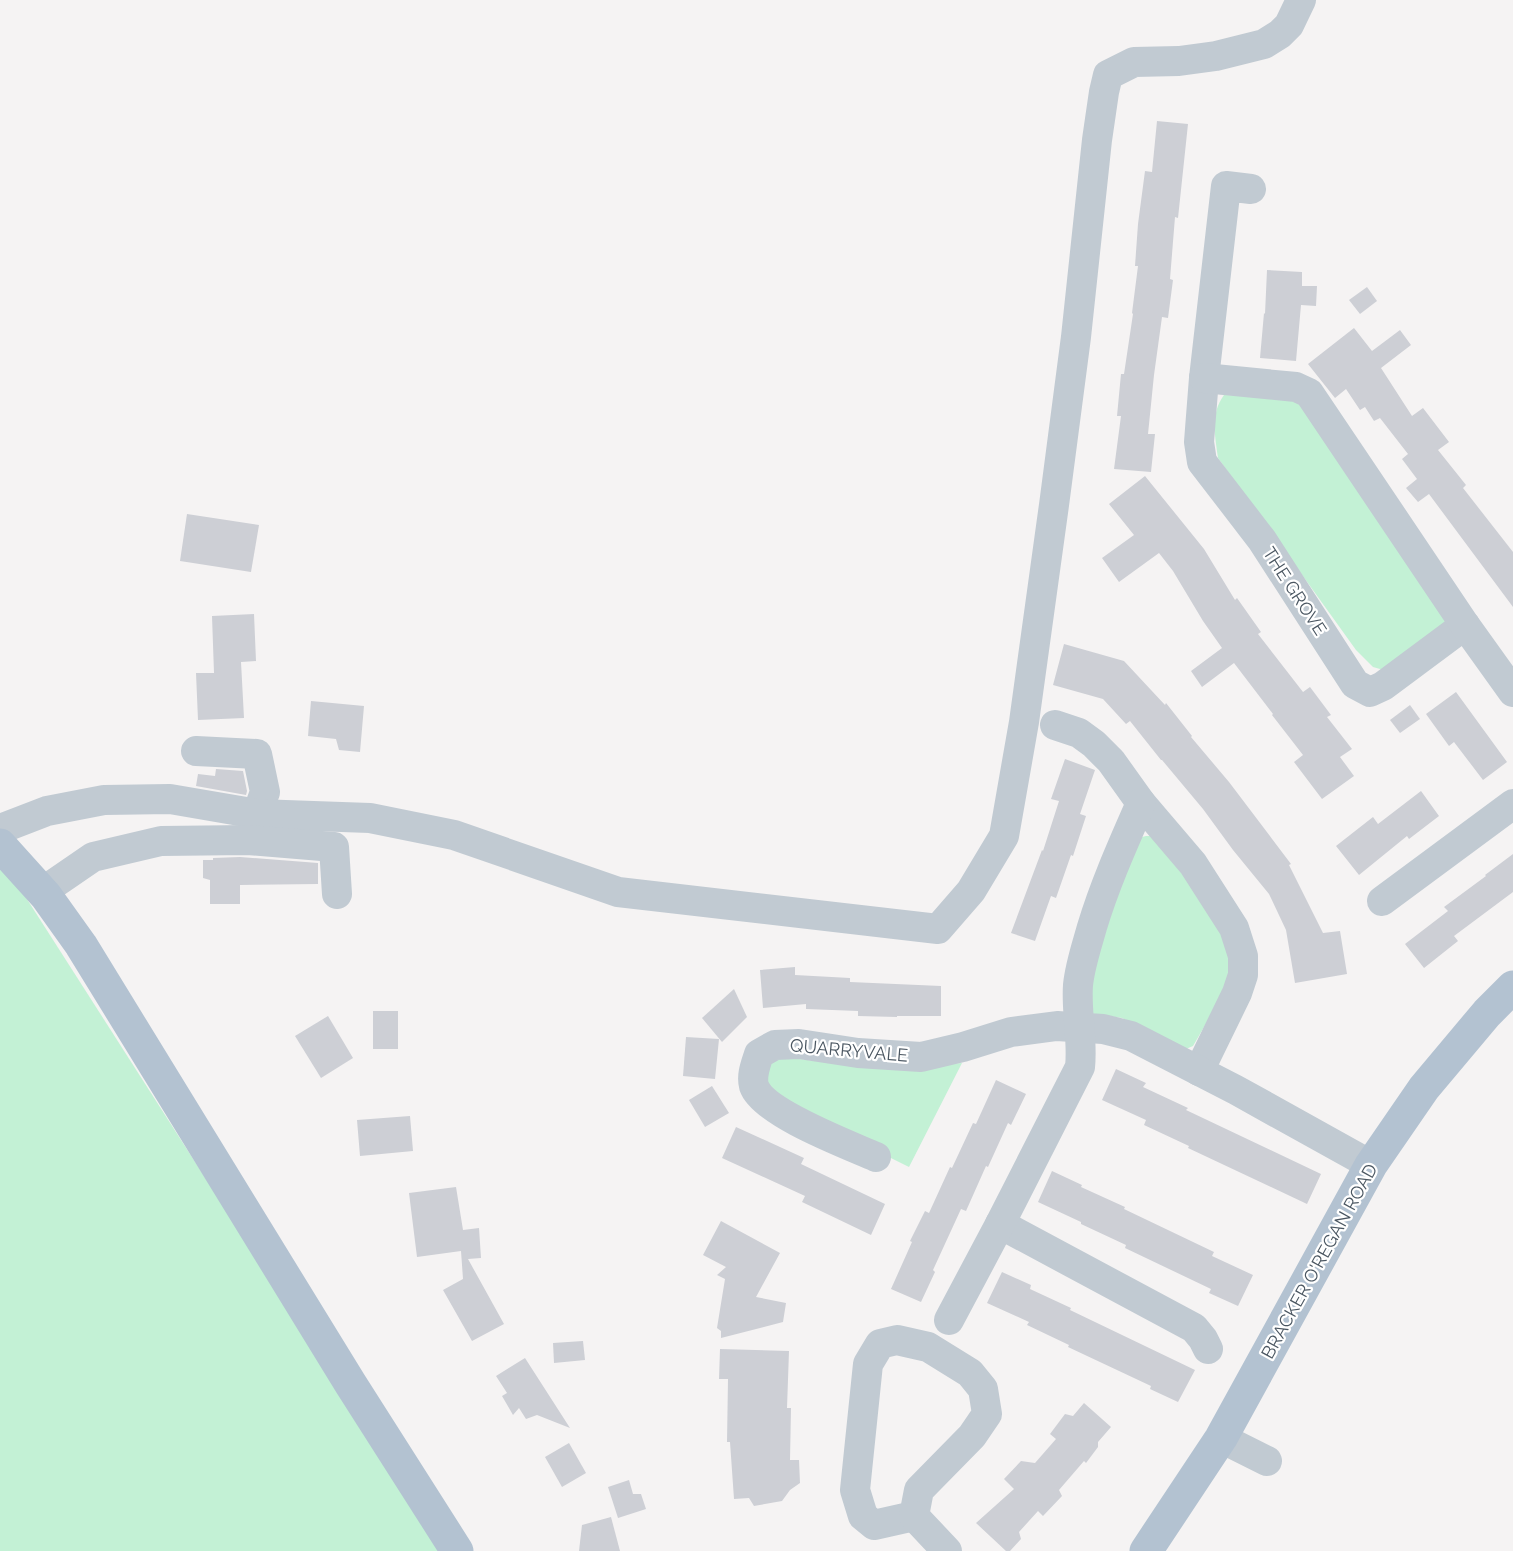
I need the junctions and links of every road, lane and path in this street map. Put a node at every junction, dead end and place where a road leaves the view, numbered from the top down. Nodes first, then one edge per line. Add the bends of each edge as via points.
1 (1301, 0) edge
2 (1251, 189) dead end
3 (1204, 378) junction
4 (1465, 625) junction
5 (1513, 692) edge
6 (1055, 725) dead end
7 (195, 751) dead end
8 (1142, 803) junction
9 (1513, 804) edge
10 (257, 814) junction
11 (0, 831) edge
12 (0, 845) edge
13 (42, 892) junction
14 (337, 894) dead end
15 (1382, 902) dead end
16 (1513, 987) edge
17 (1079, 1029) junction
18 (1199, 1071) junction
19 (876, 1157) dead end
20 (1371, 1165) junction
21 (1000, 1224) junction
22 (949, 1320) dead end
23 (1208, 1349) dead end
24 (1221, 1438) junction
25 (1267, 1461) dead end
26 (914, 1516) junction
27 (457, 1551) edge
28 (947, 1551) edge
29 (1146, 1551) edge

1 - 10 street via 1289,24 1264,44 1216,56 1134,62 1108,75 1052,517 1006,826 1004,836 970,891 938,929 618,892 454,835 370,818
2 - 3 street, THE GROVE via 1226,186
3 - 4 street via 1296,387 1309,393
3 - 4 street, THE GROVE via 1199,442 1202,462 1262,540 1355,684 1370,692 1383,686
4 - 5 street
6 - 8 street via 1094,744
7 - 10 street via 257,754 264,792
8 - 17 street via 1103,892 1087,944 1078,983
8 - 18 street via 1193,864 1234,928 1243,956 1243,975 1237,993
9 - 15 street
10 - 11 street via 170,799 104,800 47,811
12 - 13 main road
13 - 14 street via 93,857 161,841 248,840 334,846
13 - 27 main road via 81,945
16 - 20 main road, BRACKER O'REGAN ROAD via 1424,1088
17 - 18 street, QUARRYVALE via 1103,1029 1131,1036
17 - 19 street, QUARRYVALE via 1057,1026 1011,1032 921,1057 799,1044 775,1045 759,1054 753,1072 754,1086 766,1102 796,1122
17 - 21 street via 1080,1067
18 - 20 street, QUARRYVALE
20 - 24 main road, BRACKER O'REGAN ROAD
21 - 22 street
21 - 23 street via 1194,1328
24 - 25 street
24 - 29 main road, BRACKER O'REGAN ROAD
26 - 26 street via 874,1525 863,1516 855,1490 868,1364 880,1344 897,1340 928,1347 970,1373 983,1389 987,1414 972,1436 919,1490
26 - 28 street

